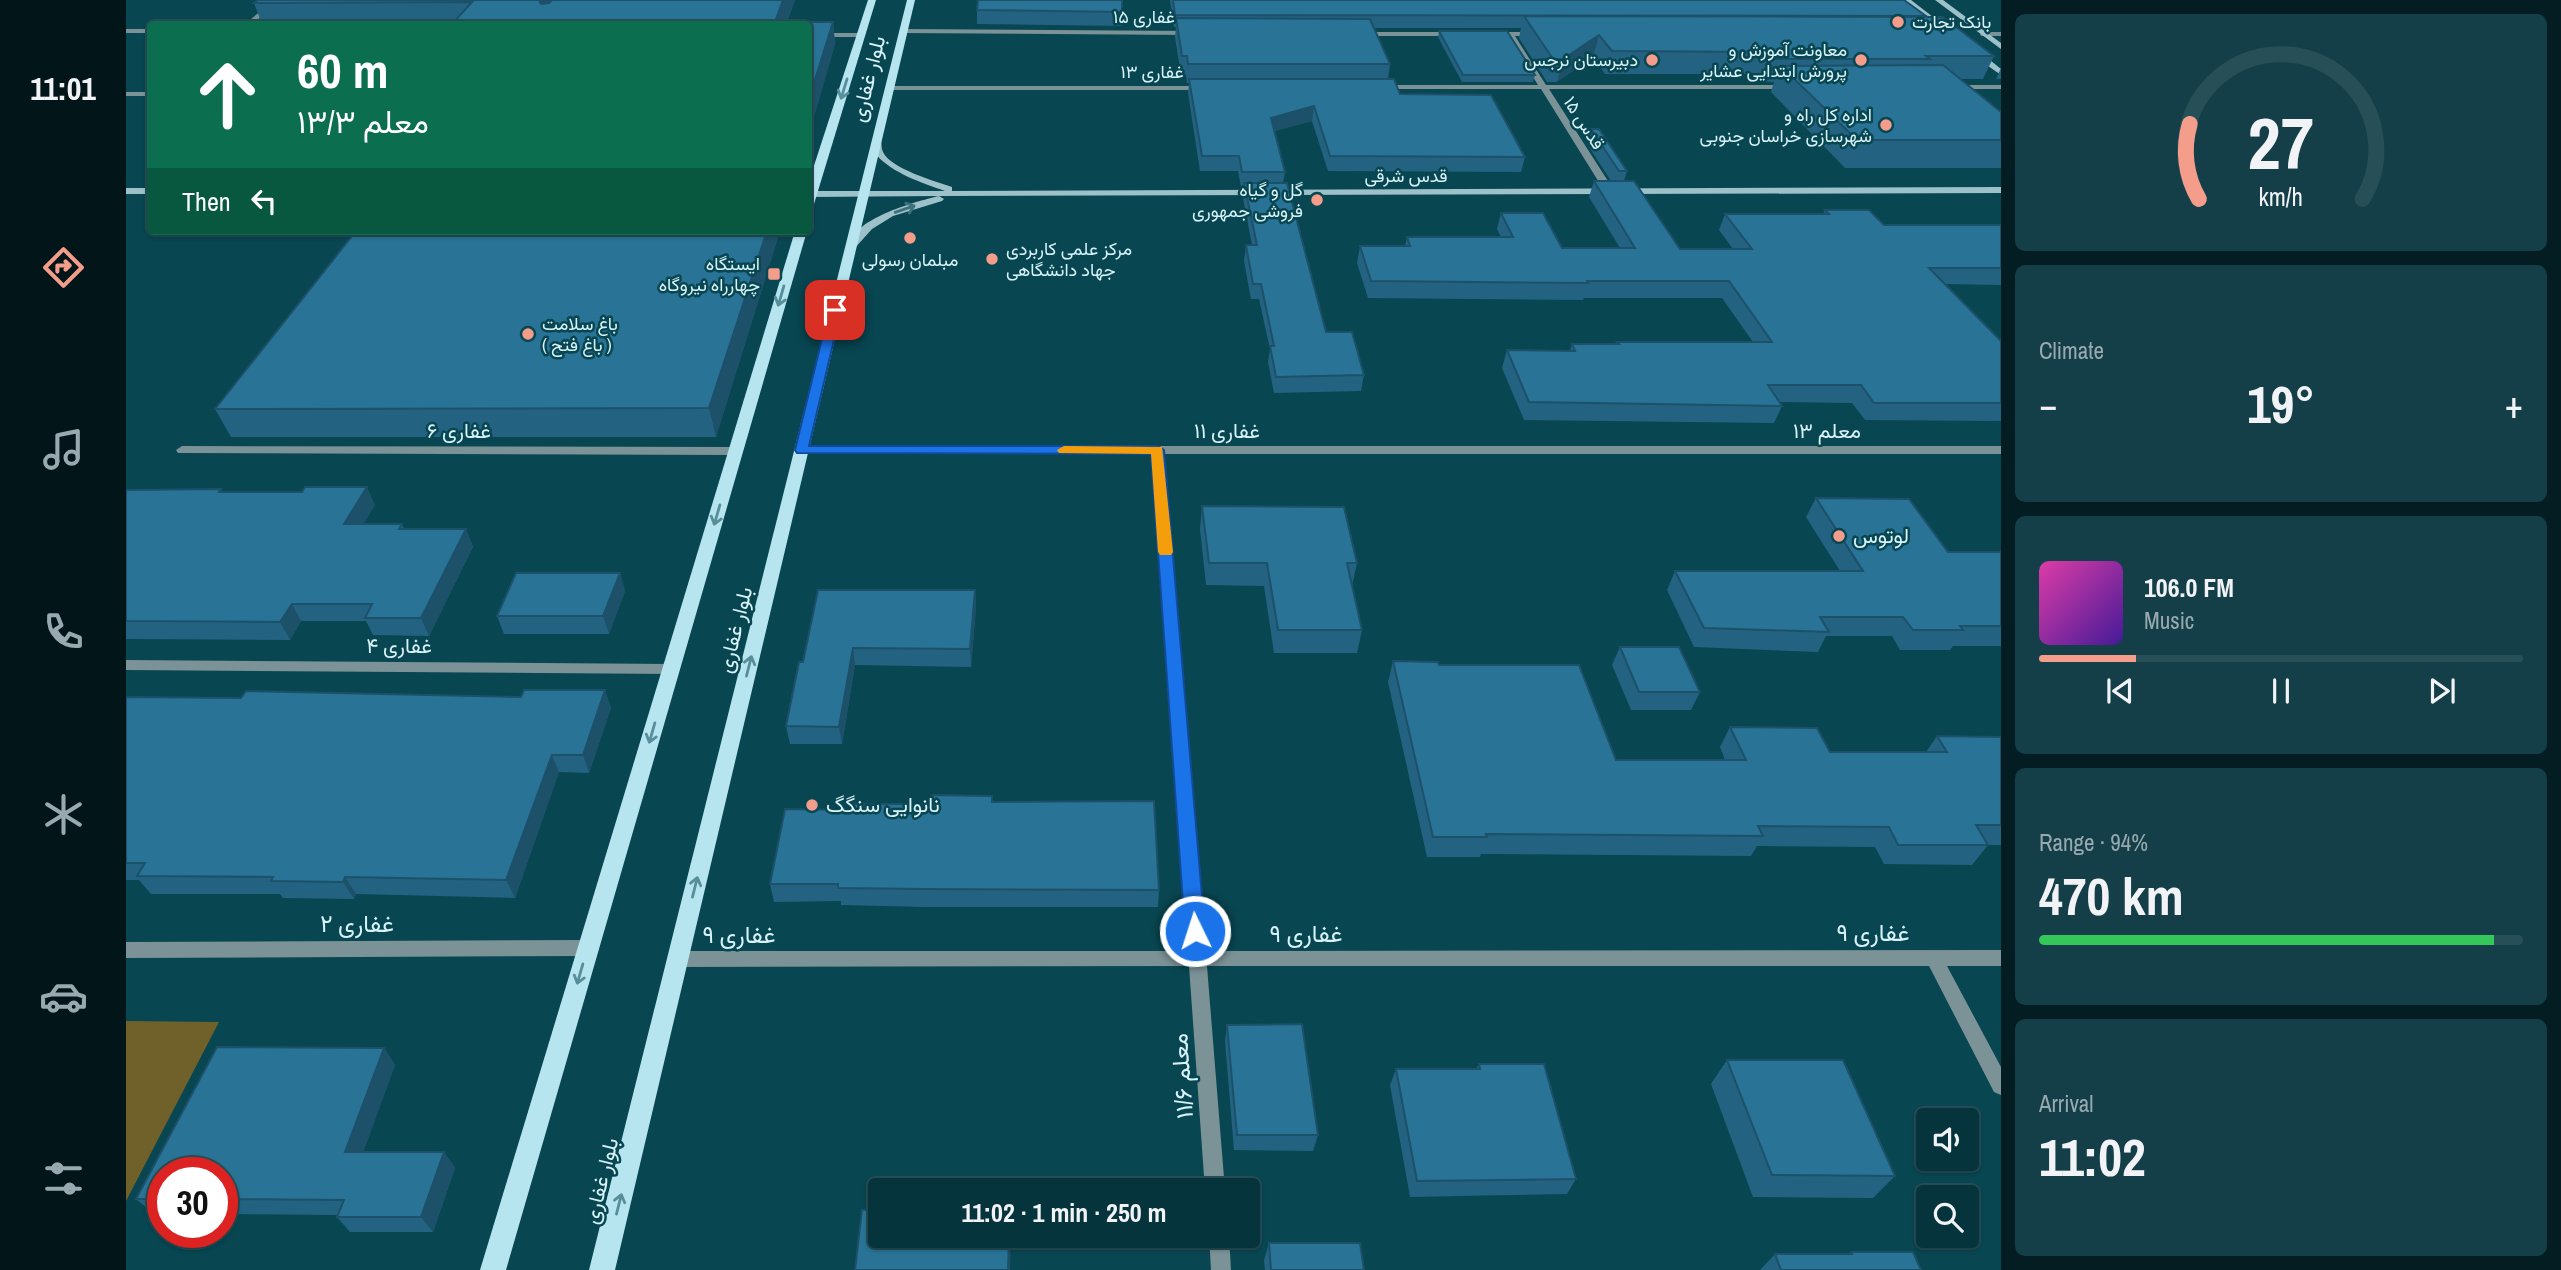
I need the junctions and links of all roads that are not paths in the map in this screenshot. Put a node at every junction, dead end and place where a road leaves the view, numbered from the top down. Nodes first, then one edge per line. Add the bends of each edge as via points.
1 (278, 0) edge
2 (872, 0) edge
3 (911, 0) edge
4 (1907, 0) edge
5 (1938, 0) edge
6 (252, 21) edge
7 (126, 31) edge
8 (147, 31) edge
9 (903, 31) junction
10 (1209, 33) edge
11 (1348, 33) edge
12 (1471, 34) edge
13 (1484, 34) edge
14 (1510, 34) junction
15 (1551, 34) edge
16 (1937, 34) edge
17 (1984, 34) junction
18 (2001, 34) edge
19 (812, 35) edge
20 (861, 35) junction
21 (2001, 47) edge
22 (1971, 49) edge
23 (2001, 73) edge
24 (1372, 87) edge
25 (1541, 87) junction
26 (1806, 87) edge
27 (1945, 87) edge
28 (2001, 87) edge
29 (889, 88) junction
30 (1215, 88) edge
31 (126, 94) edge
32 (147, 94) edge
33 (877, 138) junction
34 (812, 188) edge
35 (2001, 190) edge
36 (126, 191) edge
37 (147, 191) edge
38 (1610, 192) junction
39 (988, 193) junction
40 (864, 194) junction
41 (812, 197) edge
42 (799, 235) edge
43 (851, 247) junction
44 (182, 450) dead end
45 (802, 450) junction
46 (1158, 450) junction
47 (1653, 450) joint
48 (2001, 450) edge
49 (735, 451) junction
50 (126, 665) edge
51 (672, 669) junction
52 (588, 947) junction
53 (126, 950) edge
54 (1197, 958) junction
55 (1934, 958) junction
56 (2001, 958) edge
57 (678, 959) junction
58 (2001, 1086) edge
59 (1214, 1178) edge
60 (1220, 1248) edge
61 (493, 1270) edge
62 (603, 1270) edge
63 (1221, 1270) edge

1 - 6 street
2 - 20 main road, بلوار غفاری
3 - 9 main road, بلوار غفاری
4 - 16 street via 1951,34
5 - 17 street
7 - 8 street
9 - 10 street, غفاری ۱۵
9 - 29 main road, بلوار غفاری
11 - 12 street
13 - 14 street
14 - 15 street
14 - 25 street, قدس ۱۵
17 - 18 street
17 - 21 street
19 - 20 street
20 -> 34 main road, بلوار غفاری
22 - 23 street
24 - 25 street
25 - 26 street
25 - 38 street, قدس ۱۵
27 - 28 street
29 - 30 street, غفاری ۱۳
29 - 33 main road, بلوار غفاری
31 - 32 street
33 - 39 street via 879,154 910,175 955,191
33 - 40 main road, بلوار غفاری
35 - 38 street, قدس شرقی
36 - 37 street
38 - 39 street, قدس شرقی
39 - 40 street, قدس شرقی
43 -> 39 street via 863,229 892,213 943,198
40 - 41 street, قدس شرقی
40 - 43 main road, بلوار غفاری
42 -> 49 main road
43 - 45 main road, بلوار غفاری
44 - 49 street, غفاری ۶
45 - 46 street, غفاری ۱۱
57 -> 45 main road, بلوار غفاری
46 - 47 street, غفاری ۱۱
46 - 54 street, معلم ۱۱/۶
47 - 48 street, معلم ۱۳
49 -> 51 main road
50 - 51 street, غفاری ۴
51 -> 52 main road
52 - 53 street, غفاری ۲
52 -> 61 main road
54 - 55 street, غفاری ۹
54 - 57 street, غفاری ۹
54 - 59 street, معلم ۱۱/۶
55 - 56 street, غفاری ۹
55 - 58 street
62 -> 57 main road, بلوار غفاری
60 - 63 street

